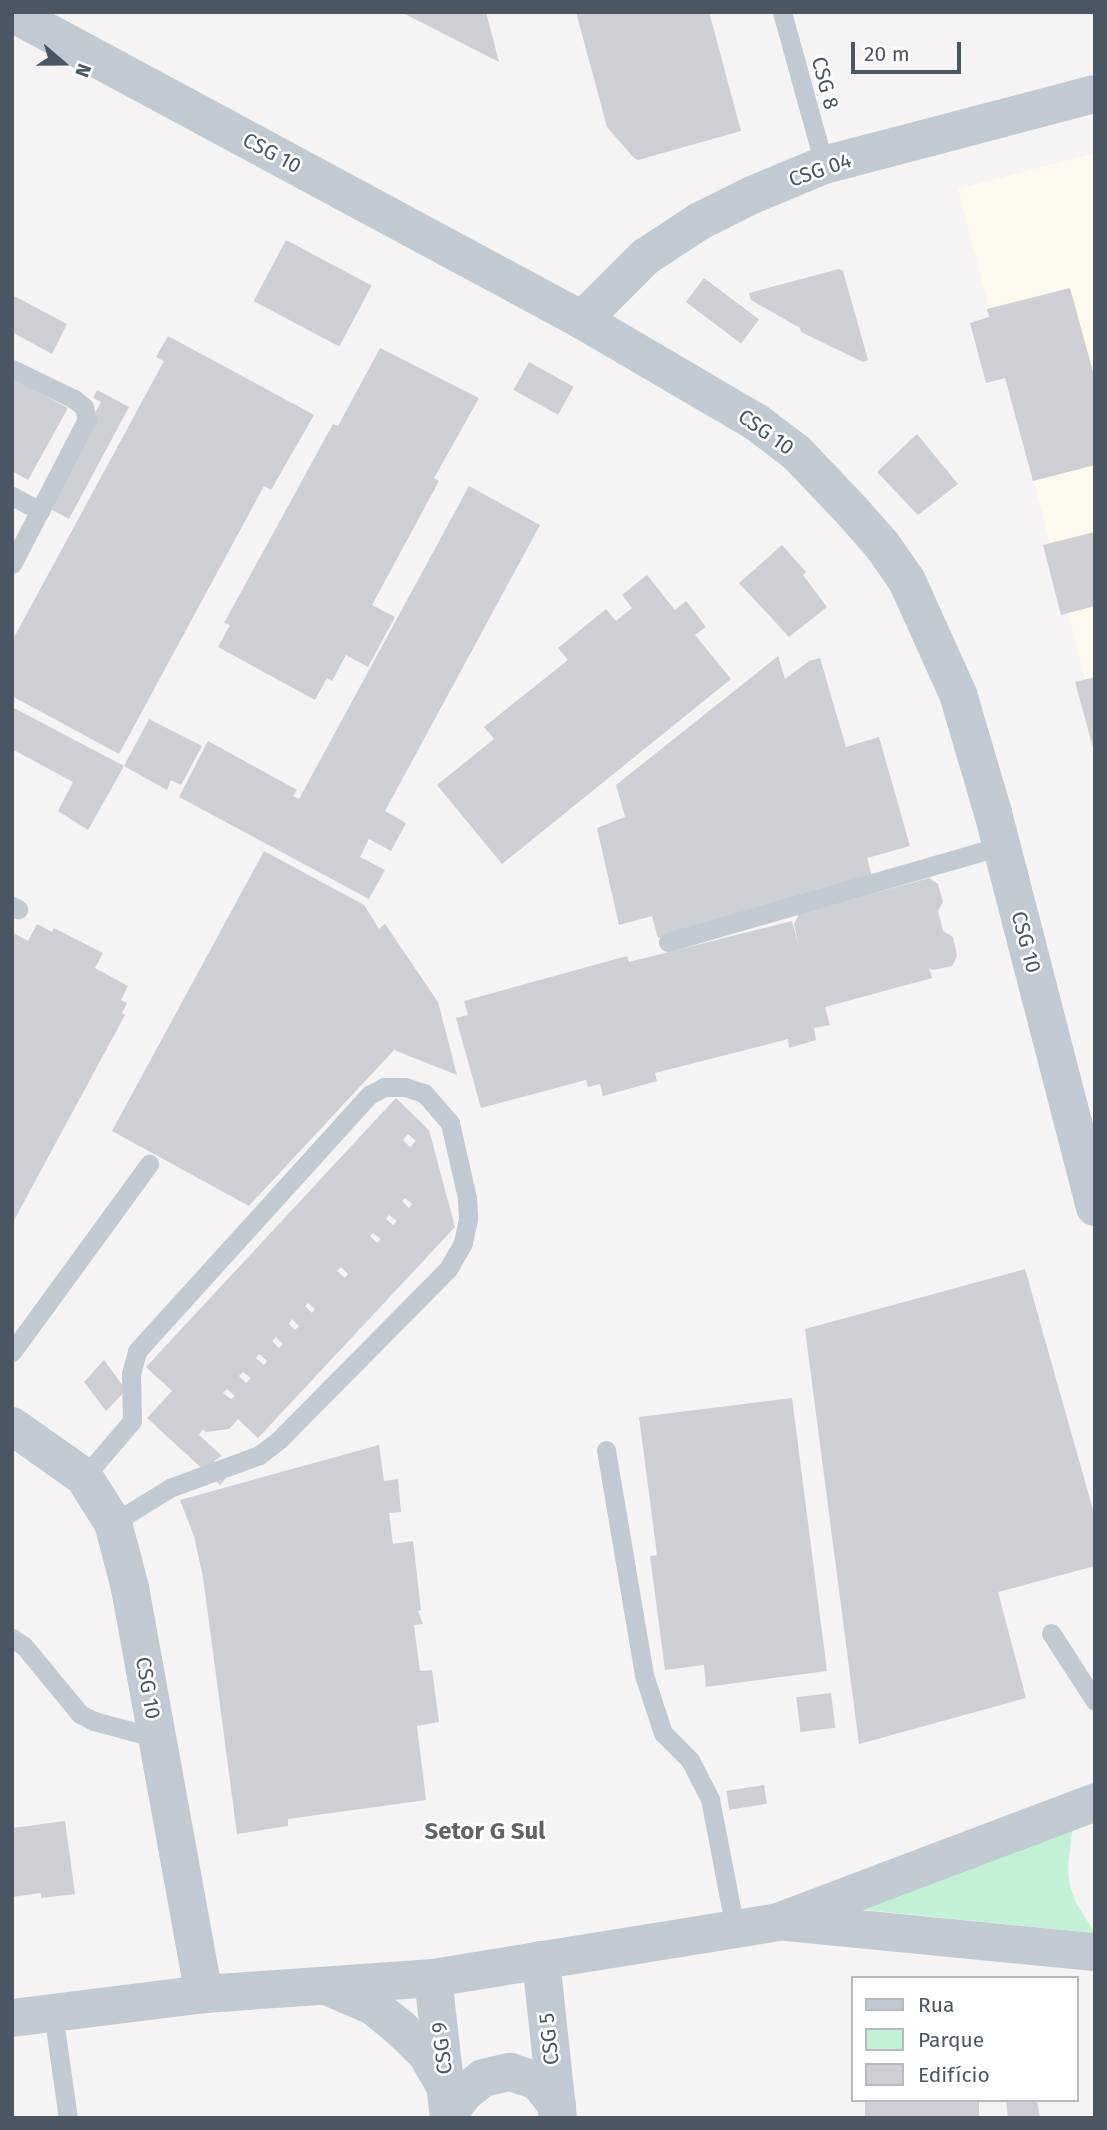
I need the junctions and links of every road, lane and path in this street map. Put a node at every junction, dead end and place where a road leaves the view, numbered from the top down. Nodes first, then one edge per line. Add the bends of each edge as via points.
1 (782, 12) edge
2 (12, 13) edge
3 (1095, 94) edge
4 (824, 165) junction
5 (582, 320) junction
6 (12, 369) edge
7 (12, 496) edge
8 (40, 511) junction
9 (12, 564) edge
10 (1001, 846) junction
11 (668, 942) dead end
12 (149, 1164) dead end
13 (1095, 1207) edge
14 (12, 1352) edge
15 (12, 1426) edge
16 (606, 1450) dead end
17 (84, 1477) junction
18 (113, 1523) junction
19 (1051, 1633) dead end
20 (12, 1638) edge
21 (1095, 1701) edge
22 (157, 1738) junction
23 (1095, 1802) edge
24 (778, 1922) junction
25 (735, 1929) junction
26 (598, 1951) junction
27 (1095, 1952) edge
28 (541, 1960) junction
29 (433, 1979) junction
30 (327, 1986) junction
31 (204, 1994) junction
32 (53, 2013) junction
33 (12, 2018) edge
34 (548, 2023) junction
35 (448, 2106) edge
36 (558, 2111) edge
37 (68, 2118) edge

1 - 4 lane, CSG 8
2 - 5 street, CSG 10
3 - 4 street, CSG 04
4 - 5 street, CSG 04 via 698,222 645,257
5 - 10 street, CSG 10 via 797,453 882,545 906,581 958,694
6 - 8 lane via 85,408 83,429
7 - 8 lane
8 - 9 lane
10 - 11 lane
10 - 13 street, CSG 10
12 - 14 lane
15 - 17 street, CSG 10
16 - 25 lane via 644,1675 663,1733 690,1760 710,1800
17 - 18 street, CSG 10
17 - 18 lane via 132,1421 131,1374 137,1351 369,1095 384,1087 424,1093 450,1123 467,1198 463,1243 448,1269 279,1440 259,1455 170,1488
18 - 22 street, CSG 10 via 130,1588
19 - 21 lane
20 - 22 lane via 40,1663 79,1713
22 - 31 street, CSG 10
23 - 24 street
24 - 25 street
24 - 27 street
25 - 26 street
26 - 28 street
26 - 34 street via 559,1997
28 - 29 street
28 - 34 street, CSG 5
29 - 30 street
29 - 35 street, CSG 9
30 - 31 street
30 - 35 street via 373,2006 426,2053
31 - 32 street
32 - 33 street
32 - 37 lane
34 - 36 street, CSG 5
35 - 36 street via 483,2078 510,2072 538,2081

